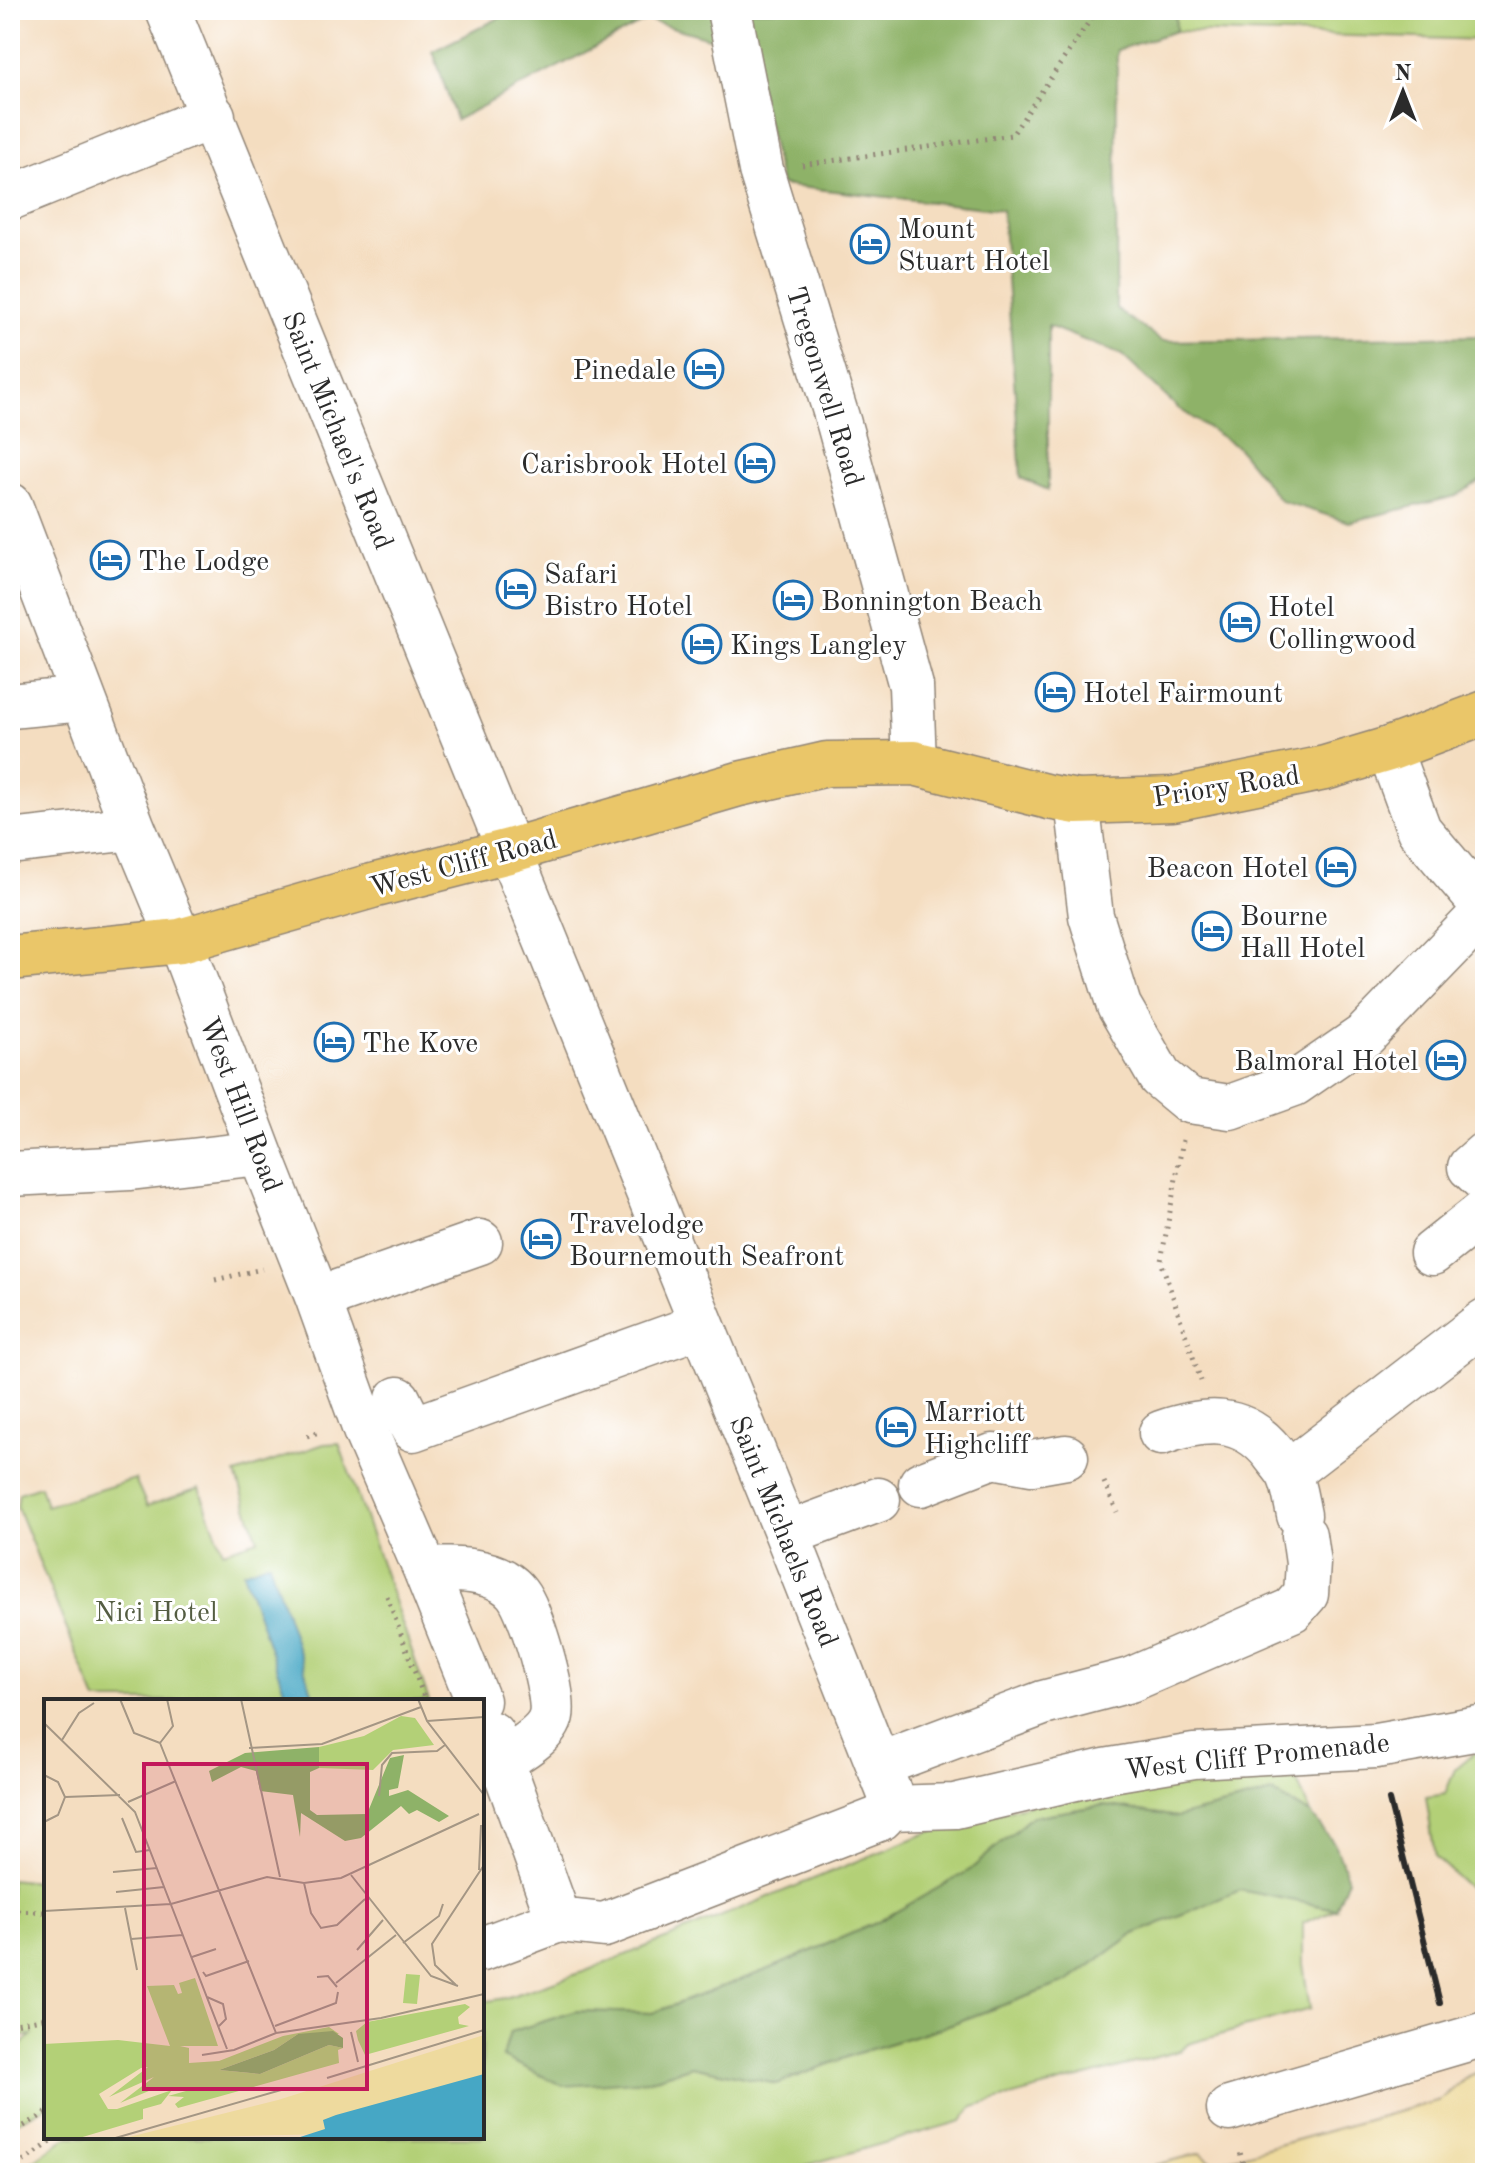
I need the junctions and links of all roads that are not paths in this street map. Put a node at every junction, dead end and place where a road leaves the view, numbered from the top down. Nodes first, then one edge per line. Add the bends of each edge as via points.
1 (168, 10) edge
2 (729, 10) edge
3 (213, 116) junction
4 (10, 198) edge
5 (10, 505) edge
6 (24, 579) edge
7 (83, 699) junction
8 (10, 706) edge
9 (1485, 713) edge
10 (1389, 749) junction
11 (914, 763) junction
12 (1077, 802) junction
13 (133, 828) junction
14 (10, 842) edge
15 (509, 851) junction
16 (1485, 910) edge
17 (180, 941) junction
18 (10, 958) edge
19 (260, 1153) junction
20 (1485, 1154) edge
21 (10, 1174) edge
22 (1485, 1181) edge
23 (1485, 1211) edge
24 (480, 1242) dead end
25 (1432, 1253) dead end
26 (318, 1299) junction
27 (1485, 1321) edge
28 (702, 1325) junction
29 (398, 1399) dead end
30 (1161, 1433) dead end
31 (1066, 1457) dead end
32 (1288, 1473) junction
33 (921, 1484) dead end
34 (878, 1500) dead end
35 (787, 1534) junction
36 (425, 1569) junction
37 (477, 1699) edge
38 (484, 1715) edge
39 (1485, 1727) edge
40 (502, 1761) junction
41 (878, 1765) junction
42 (889, 1808) junction
43 (559, 1920) junction
44 (484, 1948) edge
45 (1478, 2018) edge
46 (1229, 2109) dead end

1 - 3 street, Saint Michael's Road
2 - 11 street, Tregonwell Road via 761,170 911,686
3 - 4 street
3 - 15 street, Saint Michael's Road
5 - 6 street, West Hill Road
6 - 7 street, West Hill Road
7 - 8 street
7 - 13 street, West Hill Road
9 - 10 main road, Priory Road
10 - 12 main road, Priory Road via 1325,768 1173,799
10 - 16 street via 1419,830
11 - 12 main road, Priory Road
11 - 15 main road, West Cliff Road via 827,764
12 - 16 street via 1091,916 1119,1006 1160,1077 1189,1101 1230,1107 1294,1084 1365,1035
13 - 14 street
13 - 17 street, West Hill Road
15 - 17 main road, West Cliff Road
15 - 28 street, Saint Michaels Road
17 - 18 main road, West Cliff Road
17 - 19 street, West Hill Road
19 - 21 street via 130,1168
19 - 26 street, West Hill Road
20 - 22 street via 1470,1167
23 - 25 street
24 - 26 street
26 - 36 street, West Hill Road via 365,1430
27 - 32 street
28 - 29 street via 413,1429
28 - 35 street, Saint Michaels Road
30 - 32 street via 1214,1420 1237,1426 1262,1440
31 - 33 street via 1032,1463 993,1456
32 - 41 street via 1308,1563 1306,1594 1292,1610 1130,1680 1043,1703
34 - 35 street
35 - 41 street, Saint Michaels Road
36 - 37 street, West Hill Road
36 - 40 street via 475,1572 503,1581 517,1592 529,1617 549,1687 551,1717 538,1736
38 - 40 street
39 - 42 street, West Cliff Promenade via 1379,1762 1194,1756 955,1806
40 - 43 street
41 - 42 street, Saint Michaels Road via 891,1797
42 - 43 street via 881,1818 604,1925
43 - 44 street
45 - 46 street

